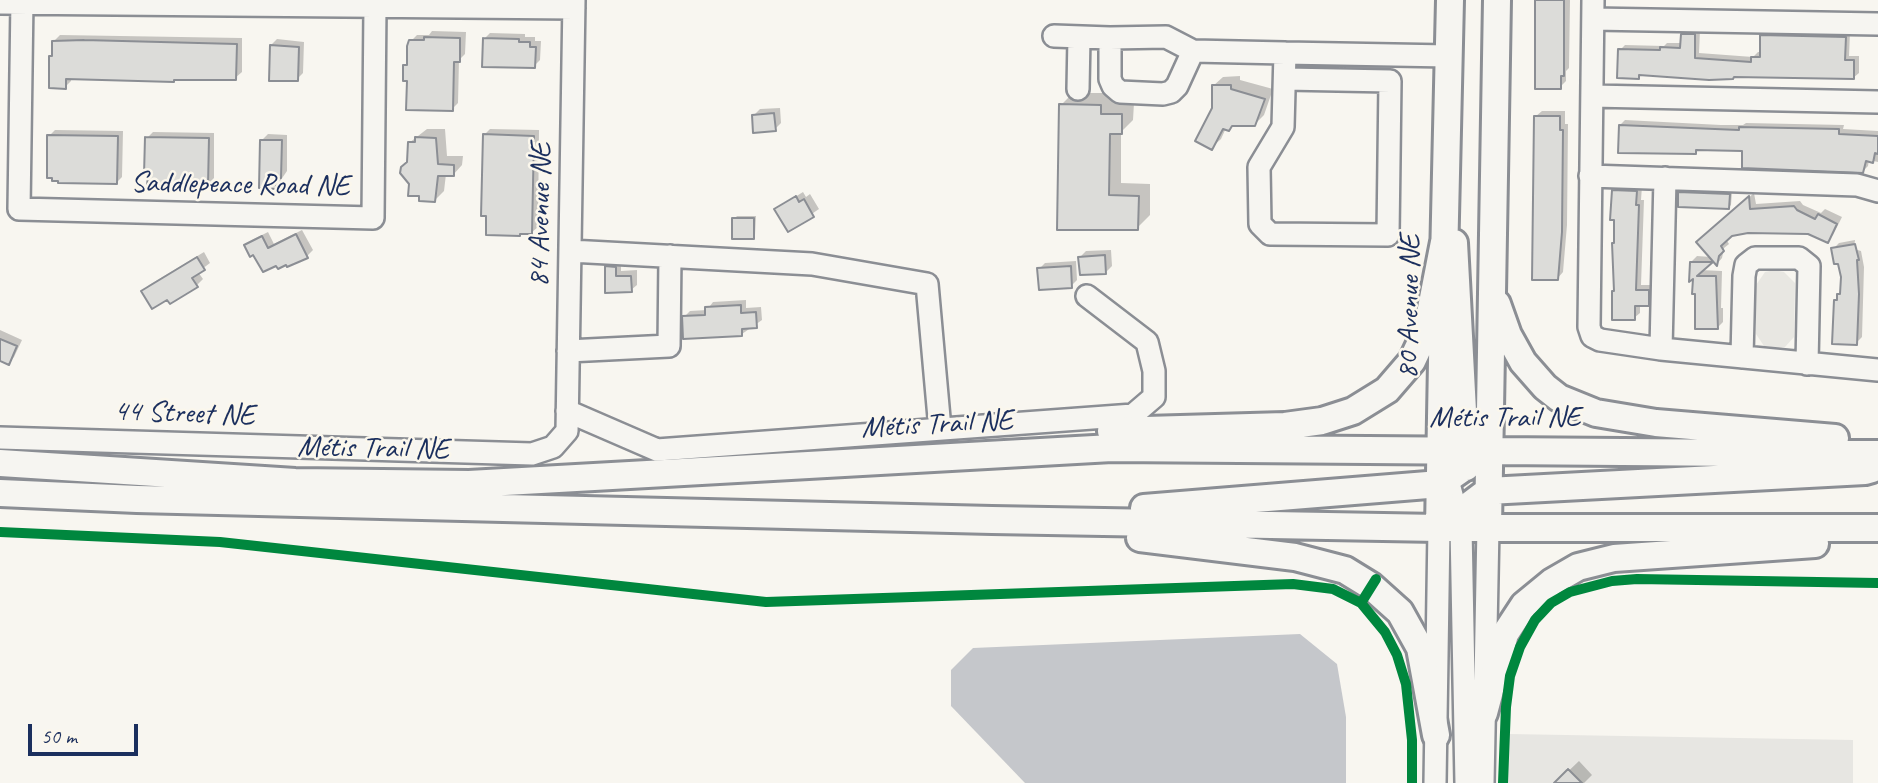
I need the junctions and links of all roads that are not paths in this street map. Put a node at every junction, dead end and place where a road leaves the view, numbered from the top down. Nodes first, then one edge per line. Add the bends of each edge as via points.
1 (1450, 0) edge
2 (1497, 0) edge
3 (22, 1) edge
4 (0, 3) edge
5 (574, 4) edge
6 (375, 6) junction
7 (1593, 9) edge
8 (1878, 24) edge
9 (1054, 36) dead end
10 (1079, 37) junction
11 (1110, 38) junction
12 (1194, 51) junction
13 (1285, 53) junction
14 (1448, 57) junction
15 (1284, 79) junction
16 (1078, 89) dead end
17 (1592, 96) junction
18 (1447, 101) junction
19 (1878, 102) edge
20 (1590, 176) junction
21 (1665, 178) junction
22 (1878, 191) edge
23 (1444, 242) junction
24 (570, 251) junction
25 (670, 256) junction
26 (1492, 288) junction
27 (1087, 296) dead end
28 (1661, 349) junction
29 (568, 351) junction
30 (1742, 357) junction
31 (1807, 364) junction
32 (1878, 370) edge
33 (567, 421) junction
34 (940, 429) junction
35 (0, 438) edge
36 (1878, 444) edge
37 (1878, 454) edge
38 (0, 463) edge
39 (1458, 464) junction
40 (779, 467) junction
41 (1878, 467) edge
42 (0, 493) edge
43 (1464, 512) junction
44 (992, 520) junction
45 (1488, 527) junction
46 (1878, 528) edge
47 (1878, 540) edge
48 (1484, 713) junction
49 (1436, 735) junction
50 (1435, 783) edge
51 (1466, 783) edge
52 (1483, 783) edge

1 - 14 main road, 80 Avenue NE
2 - 26 main road, 80 Avenue NE
3 - 4 street
3 - 6 street
3 - 6 street, Saddlepeace Road NE via 19,209 373,218
5 - 6 street
5 - 24 street, 84 Avenue NE
7 - 8 street
7 - 17 street
9 - 10 street
10 - 11 street
10 - 16 street
11 - 12 street via 1166,37
11 - 12 street via 1110,79 1120,92 1171,92
12 - 13 street
13 - 14 street
13 - 15 street
14 - 18 main road, 80 Avenue NE
15 - 15 street via 1283,127 1259,167 1260,224 1270,234 1388,235 1390,81
17 - 19 street
17 - 20 street
18 - 23 main road, 80 Avenue NE
18 - 39 main road
20 - 21 street
20 - 28 street via 1592,336
21 - 22 street via 1857,185
21 - 28 street
23 - 39 main road, 80 Avenue NE
23 - 40 main road via 1427,330 1412,361 1387,390 1353,411 1285,426 1107,431
24 - 25 street
24 - 29 street, 84 Avenue NE
25 - 29 street via 669,346
25 - 34 street via 812,264 927,284
26 - 36 main road via 1522,362 1559,398 1595,413
26 - 39 main road, 80 Avenue NE
27 - 34 street via 1147,342 1154,397 1133,415
28 - 30 street
29 - 33 street, 84 Avenue NE
30 - 31 street
30 - 31 street via 1746,265 1755,258 1799,258 1809,266
31 - 32 street
33 - 34 street via 657,450
33 - 35 street, 44 Street NE via 554,447 532,454
37 - 39 main road, Métis Trail NE
38 - 40 main road, Métis Trail NE via 295,482 469,484
39 - 40 main road, Métis Trail NE via 1112,448
39 - 43 main road
39 - 43 main road, 80 Avenue NE
39 - 44 main road
41 - 43 main road
42 - 44 main road, Métis Trail NE
43 - 44 main road, Métis Trail NE
43 - 45 main road, 80 Avenue NE
43 - 45 main road, Métis Trail NE
43 - 49 street, 80 Avenue NE
43 - 51 street
44 - 49 main road via 1295,557 1345,570 1400,612 1420,648
45 - 46 main road, Métis Trail NE
45 - 48 street, 80 Avenue NE
47 - 48 main road via 1628,557 1578,567 1524,604 1511,624
48 - 52 street, 80 Avenue NE
49 - 50 street, 80 Avenue NE

